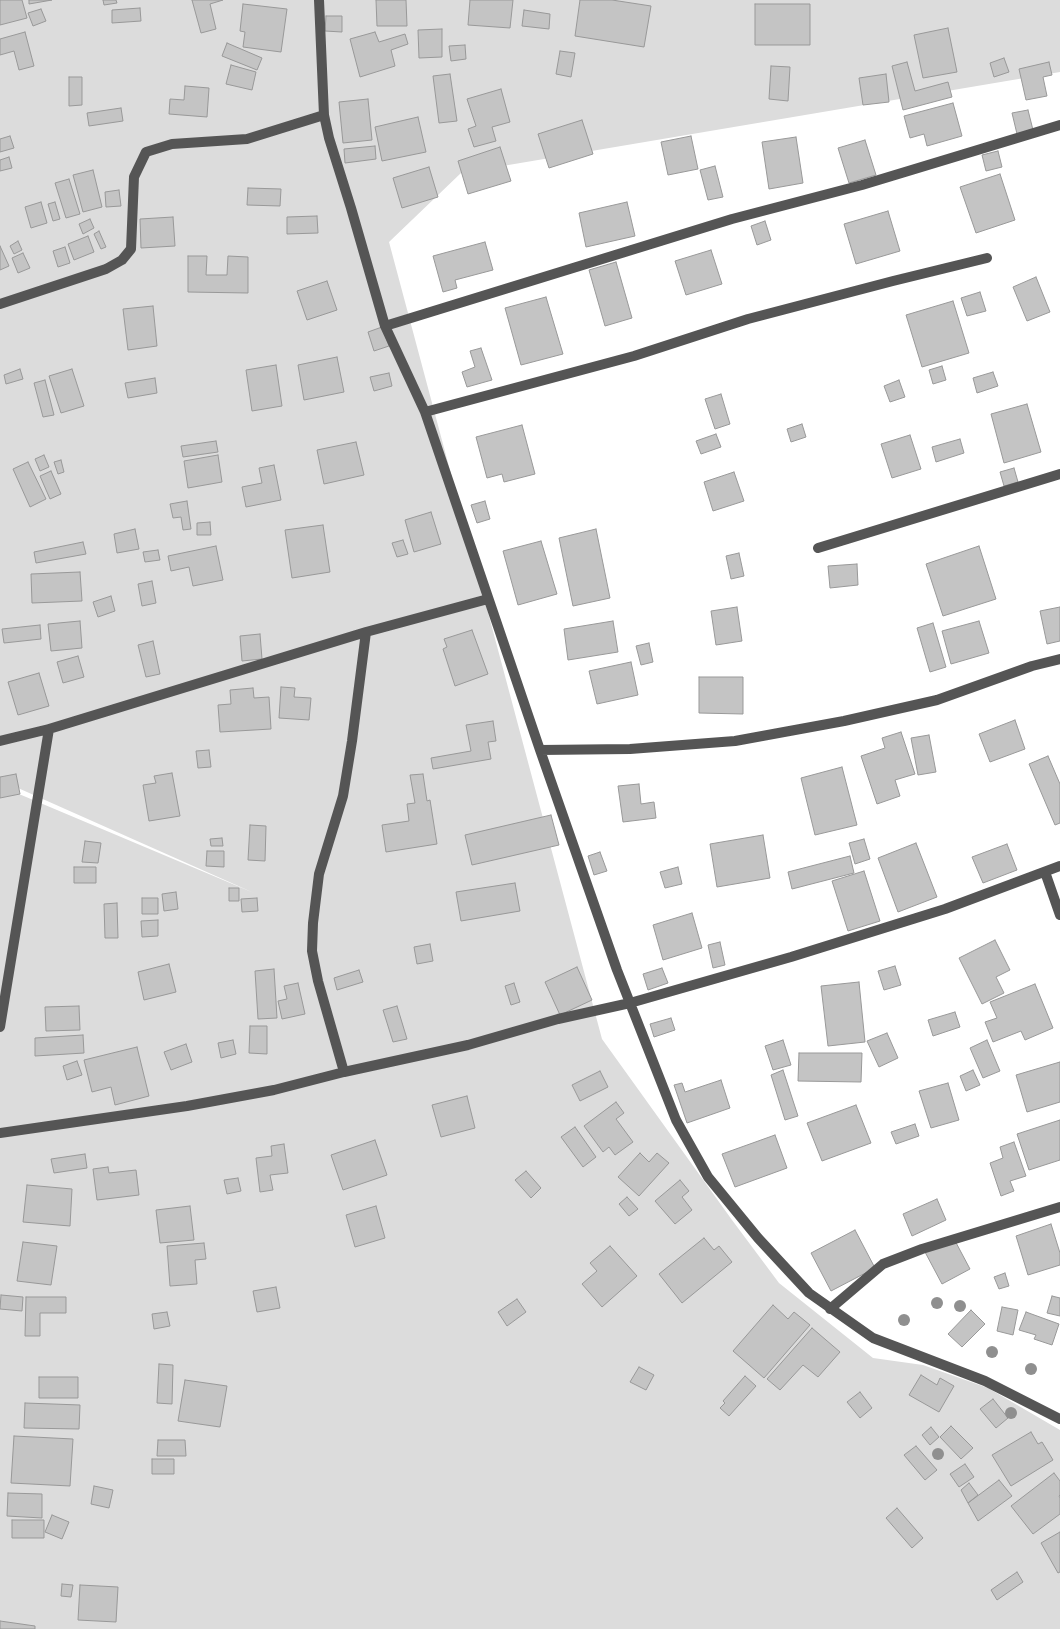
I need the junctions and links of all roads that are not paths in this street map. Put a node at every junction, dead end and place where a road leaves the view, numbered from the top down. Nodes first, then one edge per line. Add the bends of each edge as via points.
1 (319, 0) edge
2 (324, 115) junction
3 (1060, 125) edge
4 (987, 258) dead end
5 (0, 304) edge
6 (385, 326) junction
7 (425, 412) junction
8 (1060, 474) edge
9 (818, 548) dead end
10 (488, 599) junction
11 (366, 632) junction
12 (1060, 659) edge
13 (49, 729) junction
14 (0, 741) edge
15 (540, 750) junction
16 (1060, 866) edge
17 (1045, 872) junction
18 (1060, 915) edge
19 (630, 1003) junction
20 (0, 1027) edge
21 (344, 1072) junction
22 (0, 1133) edge
23 (1060, 1207) edge
24 (830, 1309) junction
25 (1060, 1419) edge

1 - 2 street
2 - 5 street via 247,139 172,144 146,152 134,177 131,250 122,260 106,269
2 - 6 street
3 - 6 street via 862,185 732,219
4 - 7 street via 748,319 634,356
6 - 7 street
7 - 10 street
8 - 9 street
10 - 11 street
10 - 15 street
11 - 13 street
11 - 21 street via 343,796 319,874 313,930 312,951 318,981
12 - 15 street via 1032,666 937,700 844,721 735,741 630,750
13 - 14 street
13 - 20 street
15 - 19 street
16 - 17 street
17 - 18 street
17 - 19 street via 945,910
19 - 21 street via 558,1019 468,1045
19 - 24 street via 676,1120 708,1177 763,1244 809,1293
21 - 22 street via 274,1090 187,1106
23 - 24 street via 922,1249 883,1264
24 - 25 street via 873,1338 985,1380

